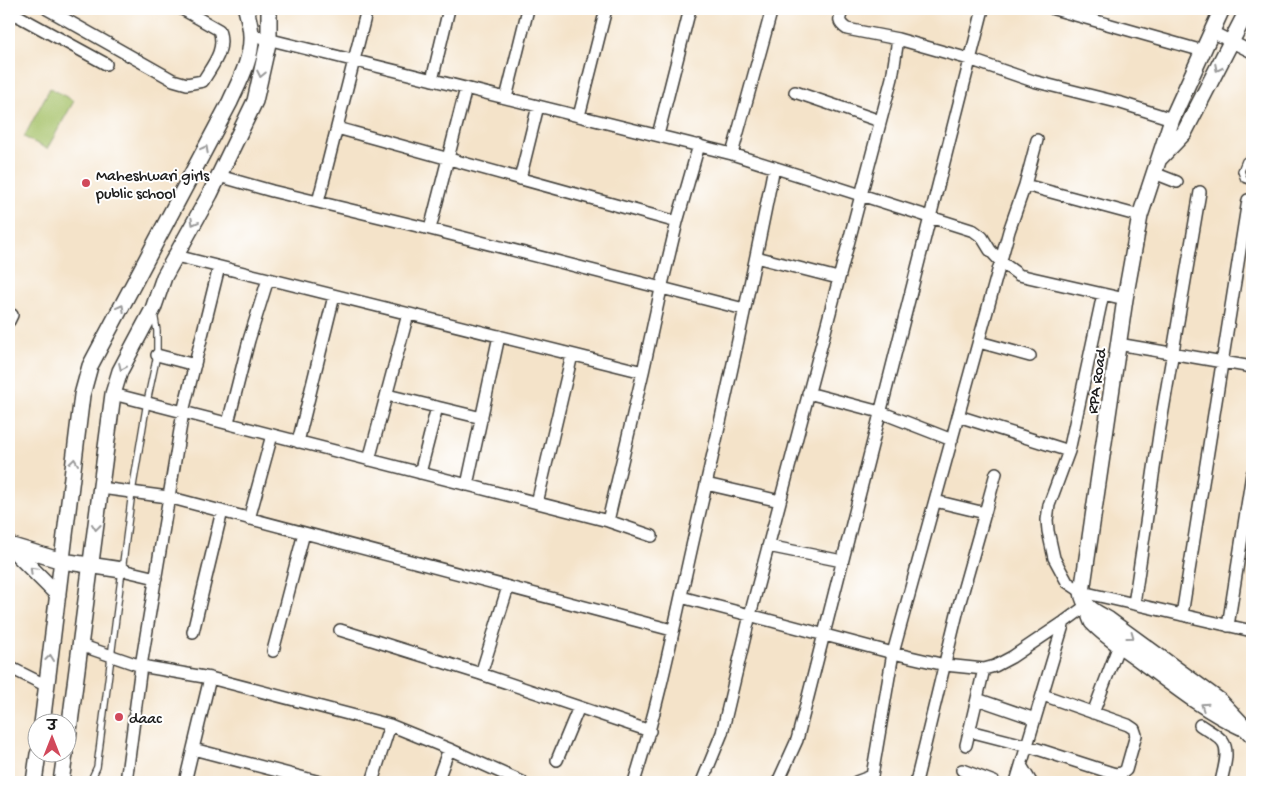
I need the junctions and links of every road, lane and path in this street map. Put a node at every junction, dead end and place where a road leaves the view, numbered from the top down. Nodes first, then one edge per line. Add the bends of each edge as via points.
1 (45, 9) edge
2 (182, 9) edge
3 (246, 9) edge
4 (269, 9) edge
5 (367, 9) edge
6 (449, 9) edge
7 (528, 9) edge
8 (606, 9) edge
9 (690, 9) edge
10 (772, 9) edge
11 (843, 9) edge
12 (983, 9) edge
13 (1054, 9) edge
14 (1222, 9) edge
15 (1248, 9) edge
16 (9, 10) edge
17 (38, 27) junction
18 (1212, 32) junction
19 (251, 35) junction
20 (269, 39) junction
21 (898, 39) junction
22 (1232, 40) junction
23 (1203, 50) junction
24 (1252, 51) edge
25 (969, 59) junction
26 (354, 60) junction
27 (106, 64) dead end
28 (432, 80) junction
29 (466, 88) junction
30 (795, 92) dead end
31 (506, 98) junction
32 (538, 106) junction
33 (578, 116) junction
34 (1172, 119) junction
35 (880, 120) junction
36 (337, 128) junction
37 (658, 135) junction
38 (1037, 140) dead end
39 (699, 145) junction
40 (732, 154) junction
41 (1252, 156) edge
42 (447, 159) junction
43 (1158, 159) junction
44 (774, 167) junction
45 (1154, 173) junction
46 (219, 176) junction
47 (520, 179) junction
48 (1177, 182) dead end
49 (1252, 182) edge
50 (1024, 185) junction
51 (1200, 192) dead end
52 (860, 195) junction
53 (1248, 200) dead end
54 (318, 202) junction
55 (1140, 216) junction
56 (929, 217) junction
57 (677, 222) junction
58 (430, 229) junction
59 (176, 256) junction
60 (756, 257) junction
61 (1001, 262) junction
62 (219, 267) junction
63 (838, 278) junction
64 (268, 279) junction
65 (661, 288) junction
66 (1103, 294) junction
67 (334, 296) junction
68 (1125, 298) junction
69 (153, 308) junction
70 (744, 309) junction
71 (9, 314) edge
72 (408, 314) junction
73 (9, 321) edge
74 (499, 336) junction
75 (979, 342) junction
76 (1118, 344) junction
77 (1173, 354) junction
78 (157, 355) junction
79 (572, 355) junction
80 (1030, 356) dead end
81 (1222, 362) junction
82 (195, 364) junction
83 (1252, 367) edge
84 (643, 372) junction
85 (808, 393) junction
86 (113, 394) junction
87 (386, 395) junction
88 (147, 402) junction
89 (437, 407) junction
90 (183, 412) junction
91 (880, 412) junction
92 (958, 416) junction
93 (482, 418) junction
94 (228, 423) junction
95 (272, 435) junction
96 (952, 440) junction
97 (298, 442) junction
98 (1069, 451) junction
99 (369, 460) junction
100 (420, 473) junction
101 (996, 473) dead end
102 (1252, 474) edge
103 (706, 484) junction
104 (467, 485) junction
105 (101, 488) junction
106 (132, 492) junction
107 (168, 497) junction
108 (780, 501) junction
109 (935, 501) junction
110 (537, 503) junction
111 (222, 512) junction
112 (985, 513) junction
113 (250, 519) junction
114 (608, 522) junction
115 (304, 533) junction
116 (652, 536) dead end
117 (9, 545) edge
118 (768, 546) junction
119 (842, 561) junction
120 (62, 562) junction
121 (91, 566) junction
122 (122, 570) junction
123 (156, 578) junction
124 (508, 587) junction
125 (58, 595) junction
126 (681, 597) junction
127 (1086, 603) junction
128 (1134, 604) junction
129 (750, 615) junction
130 (1182, 615) junction
131 (1064, 622) junction
132 (1228, 626) junction
133 (340, 630) dead end
134 (672, 630) junction
135 (1252, 631) edge
136 (193, 632) dead end
137 (823, 634) junction
138 (80, 645) junction
139 (1119, 645) junction
140 (273, 651) dead end
141 (893, 652) junction
142 (111, 656) junction
143 (945, 665) junction
144 (141, 666) junction
145 (9, 667) edge
146 (984, 669) junction
147 (480, 674) junction
148 (210, 678) junction
149 (47, 686) junction
150 (1043, 695) junction
151 (977, 699) junction
152 (579, 707) junction
153 (1094, 713) junction
154 (43, 714) edge
155 (71, 714) edge
156 (1036, 719) junction
157 (390, 725) junction
158 (1200, 725) dead end
159 (650, 731) junction
160 (969, 731) junction
161 (1249, 732) edge
162 (966, 745) dead end
163 (1028, 746) junction
164 (449, 749) junction
165 (193, 750) junction
166 (557, 760) dead end
167 (37, 764) edge
168 (64, 764) edge
169 (1022, 767) junction
170 (962, 770) dead end
171 (518, 781) edge
172 (34, 782) edge
173 (61, 782) edge
174 (90, 782) edge
175 (126, 782) edge
176 (186, 782) edge
177 (320, 782) edge
178 (372, 782) edge
179 (437, 782) edge
180 (634, 782) edge
181 (702, 782) edge
182 (778, 782) edge
183 (856, 782) edge
184 (916, 782) edge
185 (994, 782) edge
186 (1016, 782) edge
187 (1031, 782) edge
188 (1221, 782) edge

1 - 2 street via 173,80 187,84 203,81 222,48 222,39 219,30
1 - 17 street
3 - 19 street
4 - 20 street
5 - 26 street
6 - 28 street
7 - 31 street
8 - 33 street
9 - 37 street
10 - 40 street
11 - 21 street via 839,20 847,29
12 - 25 street
13 - 23 street
14 - 18 street, RPA Road
15 - 22 street
16 - 17 street
17 - 27 street
18 - 22 street
18 - 23 street, RPA Road
19 - 20 street
120 -> 19 street via 82,395 90,366 230,102 245,69
20 - 26 street
20 -> 46 street via 255,101
21 - 25 street
21 - 35 street via 892,78
22 - 24 street
22 -> 43 street via 1184,133
23 - 34 street, RPA Road
25 - 34 street via 1033,82
25 - 56 street
26 - 28 street
26 - 36 street
28 - 29 street
29 - 31 street
29 - 42 street
30 - 35 street
31 - 32 street
32 - 33 street
32 - 47 street
33 - 37 street
34 - 43 street, RPA Road
35 - 52 street
36 - 42 street
36 - 54 street
37 - 39 street
38 - 50 street
39 - 40 street
39 - 57 street
40 - 44 street
41 - 49 lane via 1245,160 1241,171 1244,179
42 - 47 street
42 - 58 street
43 - 45 street, RPA Road
44 - 52 street
44 - 60 street
45 - 48 street
45 - 55 street, RPA Road
46 - 54 street
46 -> 59 street
47 - 57 street
50 - 55 street
50 - 61 street
51 - 77 street
52 - 56 street
52 - 63 street
53 - 81 street
54 - 58 street
55 - 68 street, RPA Road
56 - 61 street via 974,231
56 - 91 street
57 - 65 street
58 - 65 street
59 - 62 street
59 - 69 street
60 - 63 street
60 - 70 street
61 - 66 street via 1019,275
61 - 75 street
62 - 64 street
62 - 82 street
63 - 85 street
64 - 67 street
64 - 94 street
65 - 70 street
65 - 84 street
66 - 68 street
66 - 98 street
67 - 72 street
67 - 97 street
68 - 76 street, RPA Road
69 - 78 lane
69 -> 86 street via 120,371
70 - 103 street
71 - 73 street via 12,315
72 - 74 street
72 - 87 street
74 - 79 street
74 - 93 street
75 - 80 street
75 - 92 street
76 - 77 street
76 - 127 street, RPA Road
77 - 81 street
77 - 128 street
78 - 82 street
78 - 88 lane
79 - 84 street
79 - 110 street
81 - 83 street
81 - 130 street
82 - 90 street
84 - 114 street
85 - 91 street
85 - 108 street
86 - 88 street
86 - 105 street
87 - 89 street
87 - 99 street
88 - 90 street
88 - 106 lane
89 - 93 street
89 - 100 street
90 - 94 street
90 - 107 street
91 - 96 street
91 - 119 street
92 - 96 street
92 - 98 street
93 - 104 street
94 - 95 street
95 - 97 street
95 - 113 street
96 - 109 street
97 - 99 street
98 - 127 street via 1049,505 1048,532 1054,558 1062,574
99 - 100 street
100 - 104 street
101 - 112 street
102 - 132 street
103 - 108 street
103 - 126 street
104 - 110 street
105 - 106 street
105 -> 121 street
106 - 107 street
106 - 122 lane
107 - 111 street
107 - 123 street
108 - 118 street
109 - 112 street
109 - 141 street
110 - 114 street
111 - 113 street
111 - 136 street
112 - 143 street
113 - 115 street
114 - 116 street
115 - 124 street
115 - 140 street
117 - 120 street
125 -> 117 street
118 - 119 street
118 - 129 street
119 - 137 street
120 - 121 street
120 - 125 street
121 - 122 street
121 - 138 street
122 - 123 street
122 - 142 lane
123 - 144 street
124 - 134 street
124 - 147 street
149 -> 125 street
126 - 129 street
126 - 134 street
127 - 128 street
127 - 131 street
127 - 139 street via 1092,622
127 -> 161 street via 1220,701
128 - 130 street
129 - 137 street
129 - 181 street via 722,733
130 - 132 street
131 - 146 street via 1012,657
131 - 150 street
132 - 135 street
133 - 147 street
134 - 159 street
137 - 141 street
137 - 182 street via 797,740
138 - 142 street
138 - 155 street
139 - 153 street
161 -> 139 street via 1207,708
141 - 143 street
141 - 183 street via 872,776
142 - 144 street
142 - 174 lane via 97,767
143 - 146 street
143 - 184 street
144 - 148 street
144 - 175 street
145 - 149 street
146 - 151 street
147 - 152 street
148 - 157 street
148 - 165 street
149 - 154 street
150 - 153 street
150 - 156 street
151 - 156 street
151 - 160 street
152 - 159 street
152 - 166 street
153 - 163 street via 1134,728 1136,735 1126,770 1122,773 1115,774
156 - 163 street
157 - 164 street
157 - 178 street
158 - 188 street via 1222,741 1225,747
159 - 180 street
160 - 162 street
160 - 163 street
163 - 169 street
164 - 171 street
164 - 179 street
165 - 176 street
165 - 177 street
167 - 172 street
168 - 173 street
169 - 186 street
169 - 187 street
170 - 185 street

